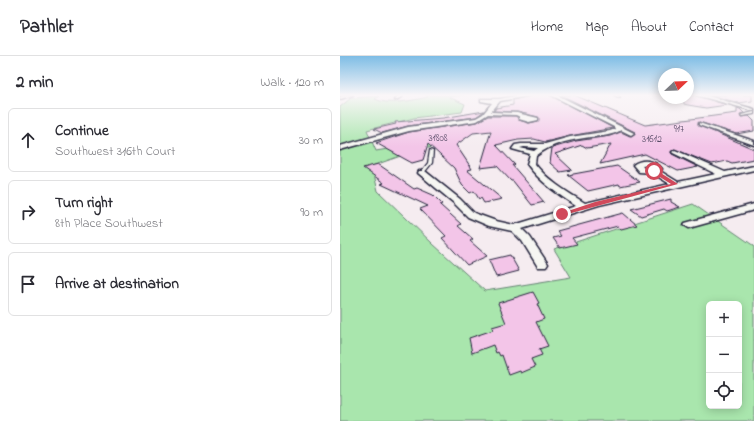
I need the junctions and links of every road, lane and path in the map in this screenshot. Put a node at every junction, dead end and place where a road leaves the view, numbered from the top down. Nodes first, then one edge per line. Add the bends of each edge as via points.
1 (587, 112) edge
2 (754, 112) edge
3 (488, 114) joint
4 (742, 115) dead end
5 (525, 117) dead end
6 (463, 122) junction
7 (443, 124) junction
8 (701, 124) dead end
9 (617, 127) junction
10 (611, 133) junction
11 (754, 135) edge
12 (740, 138) junction
13 (754, 142) edge
14 (544, 146) junction
15 (340, 148) edge
16 (431, 151) dead end
17 (675, 152) dead end
18 (534, 154) junction
19 (754, 168) edge
20 (654, 171) dead end
21 (422, 173) joint
22 (722, 174) junction
23 (675, 184) junction
24 (584, 207) junction
25 (754, 207) edge
26 (689, 225) dead end
27 (515, 228) junction
28 (542, 264) dead end

1 - 9 street
2 - 4 lane
3 - 5 street via 516,114
3 - 6 street
6 - 7 street
6 - 7 street via 462,127 455,129
7 - 15 street via 404,130
8 - 12 street
9 - 10 street via 618,130
9 - 10 street via 631,133
10 - 14 street
11 - 12 street
12 - 13 street
14 - 18 street
14 - 18 street via 523,145 515,149
16 - 21 lane via 430,163
17 - 22 street
18 - 24 street via 531,164 541,176
19 - 22 street
20 - 23 street
21 - 27 street via 471,215 493,224
22 - 23 street
23 - 24 street
24 - 27 street
25 - 26 street
27 - 28 street via 526,239

